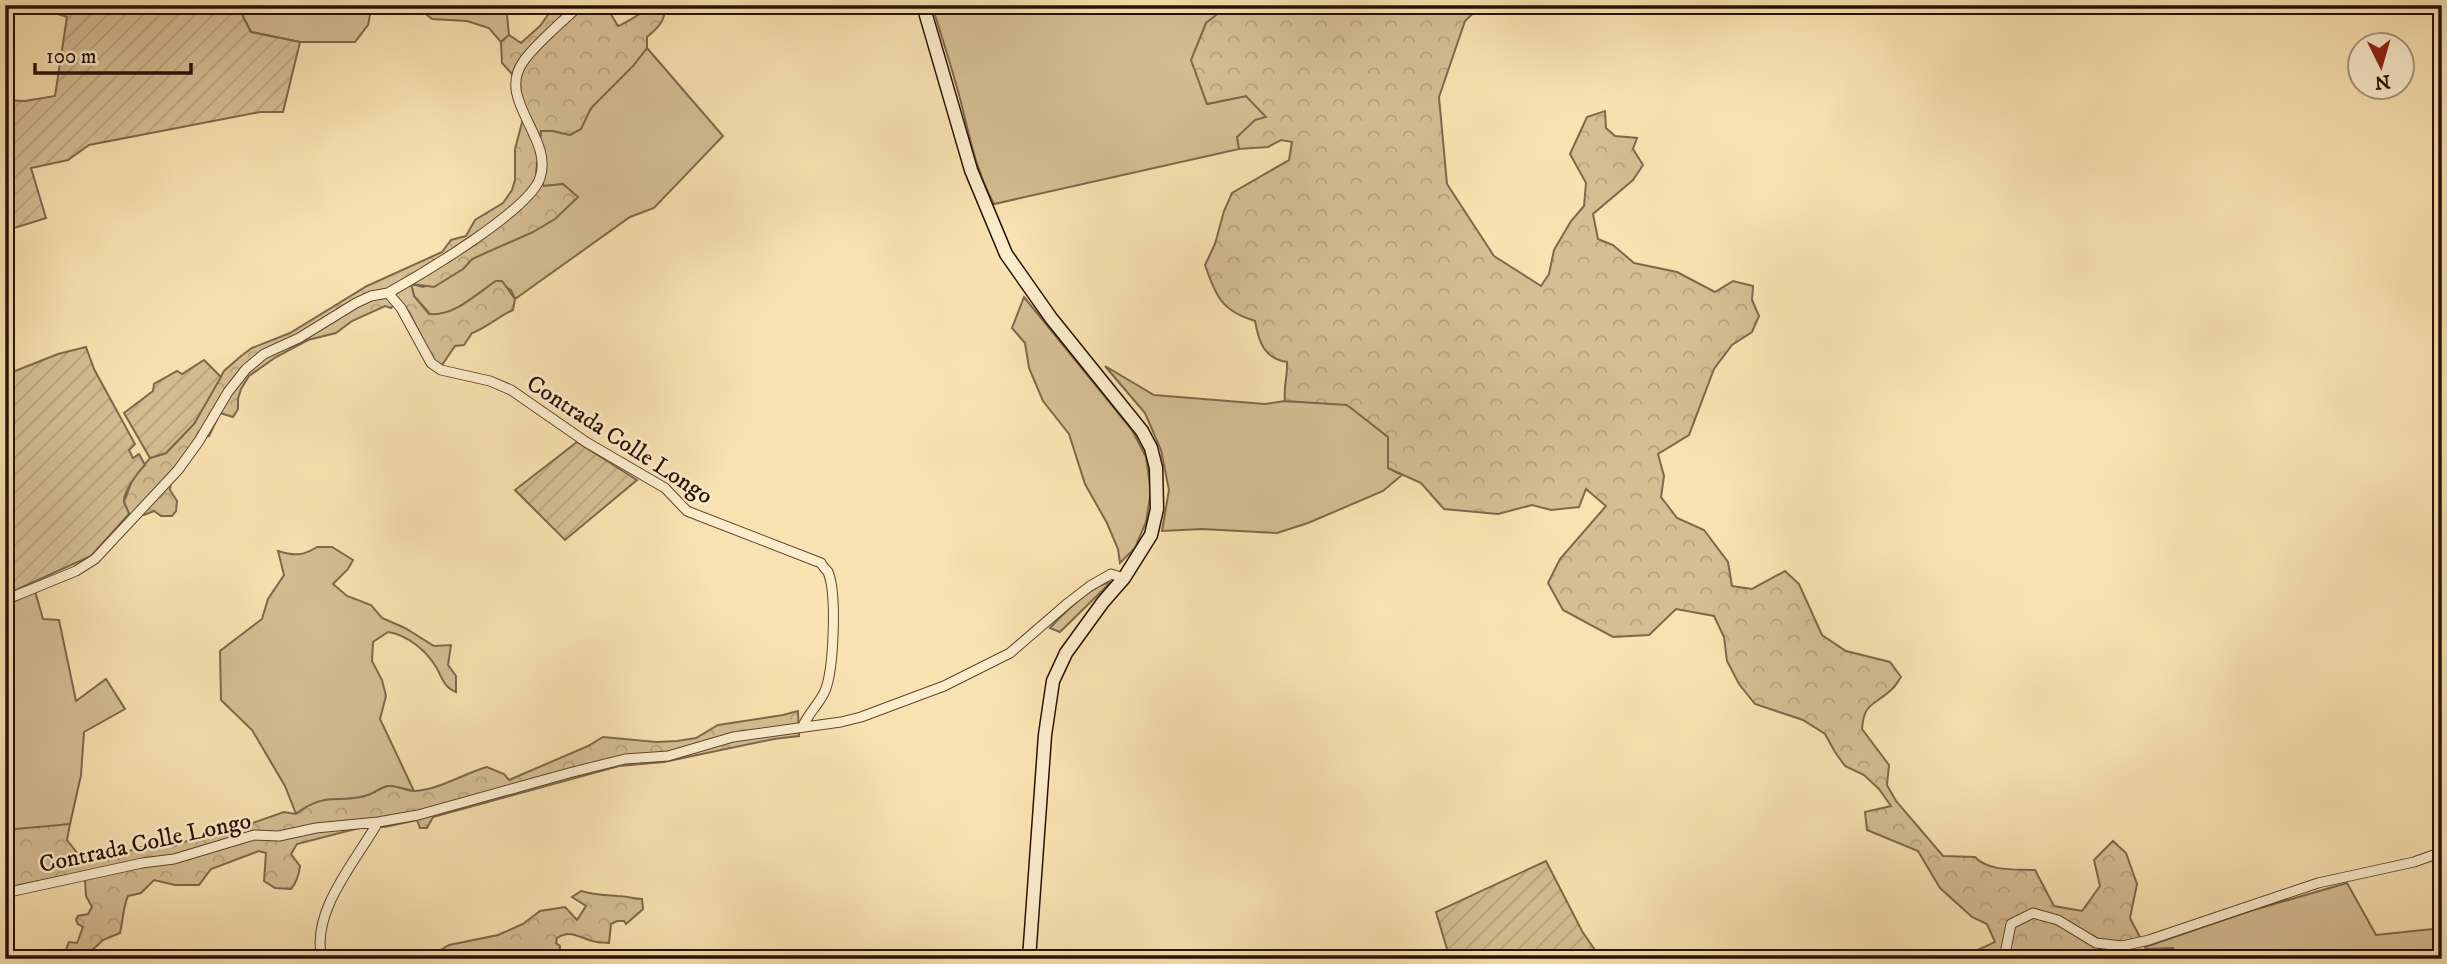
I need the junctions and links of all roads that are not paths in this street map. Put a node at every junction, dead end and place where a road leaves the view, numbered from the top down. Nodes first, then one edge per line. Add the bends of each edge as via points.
1 (580, 5) edge
2 (923, 5) edge
3 (388, 293) junction
4 (1124, 578) junction
5 (5, 600) edge
6 (803, 726) junction
7 (377, 822) junction
8 (2442, 852) edge
9 (5, 893) edge
10 (321, 959) edge
11 (1029, 959) edge
12 (2004, 959) edge

1 - 3 street via 523,62 515,79 542,155 540,181 467,245
2 - 4 main road via 971,170 1006,254 1142,431 1155,458 1158,488 1151,535
3 - 5 street via 356,303 264,354 228,391 178,470 95,559
3 - 6 street, Contrada Colle Longo via 431,363 440,370 511,390 586,442 665,488 687,511 821,564 828,572 831,589 829,679
4 - 6 street, Contrada Colle Longo via 1104,577 1010,653 965,677 861,717
4 - 11 main road via 1066,653 1053,681
6 - 7 street, Contrada Colle Longo via 733,737 667,756 625,759
7 - 9 street, Contrada Colle Longo via 279,836 254,835 174,859
7 - 10 street via 334,893 322,923
8 - 12 street via 2318,883 2122,946 2096,943 2058,920 2034,914 2011,925

